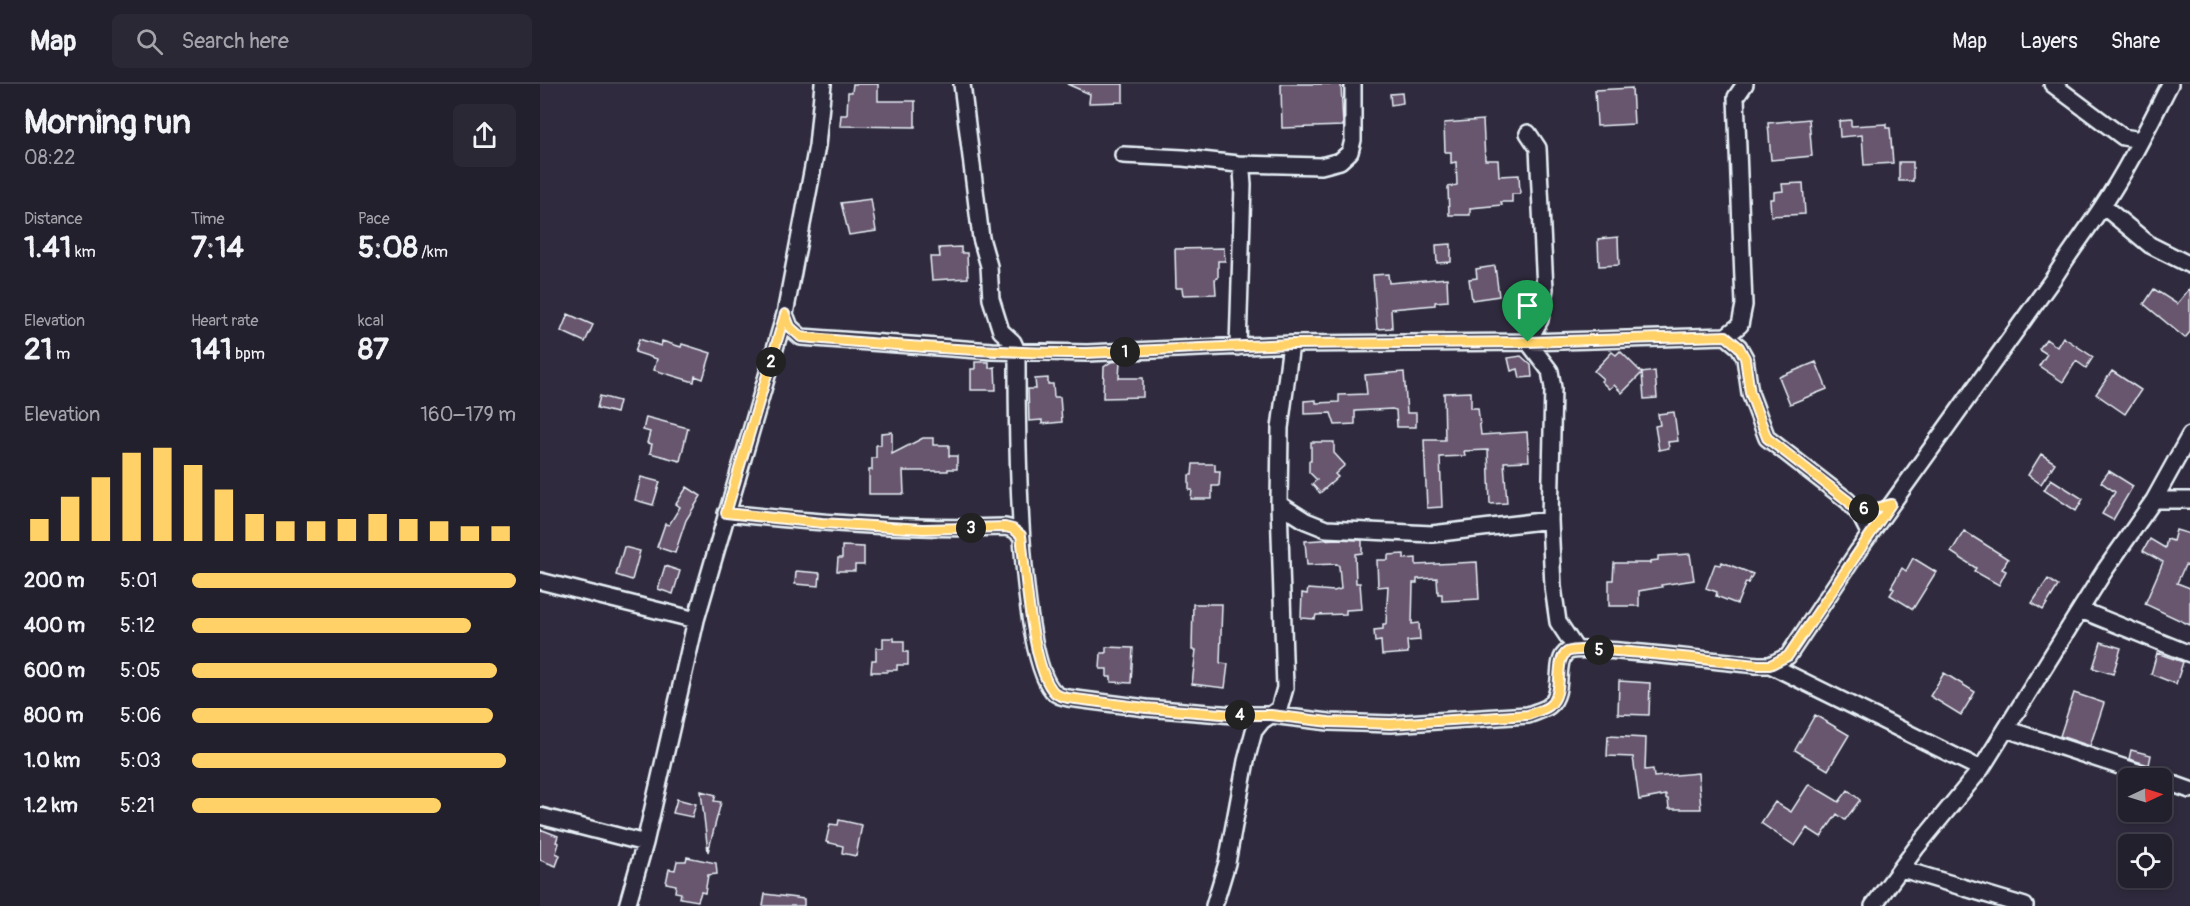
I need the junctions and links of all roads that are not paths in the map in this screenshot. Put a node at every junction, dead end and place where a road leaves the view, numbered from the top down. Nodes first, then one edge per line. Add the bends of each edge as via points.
1 (823, 84) edge
2 (962, 84) edge
3 (1353, 84) edge
4 (1745, 84) edge
5 (2052, 84) edge
6 (2170, 84) edge
7 (1528, 133) dead end
8 (2141, 140) junction
9 (1123, 155) dead end
10 (1238, 164) junction
11 (2103, 206) junction
12 (2190, 265) edge
13 (785, 314) junction
14 (1001, 331) junction
15 (1726, 336) junction
16 (1528, 342) junction
17 (1291, 344) junction
18 (1238, 347) junction
19 (992, 351) junction
20 (1017, 351) junction
21 (2190, 435) edge
22 (2154, 500) junction
23 (2190, 500) edge
24 (1279, 504) junction
25 (1891, 504) junction
26 (1854, 508) junction
27 (726, 513) junction
28 (1550, 520) junction
29 (1021, 535) junction
30 (1870, 535) junction
31 (540, 581) edge
32 (2081, 610) junction
33 (696, 620) junction
34 (1576, 649) junction
35 (1793, 649) junction
36 (2190, 654) edge
37 (1770, 665) junction
38 (1795, 676) junction
39 (1271, 715) junction
40 (2006, 729) junction
41 (2125, 768) edge
42 (1981, 769) junction
43 (2172, 783) edge
44 (2190, 789) edge
45 (540, 816) edge
46 (645, 843) junction
47 (1902, 869) junction
48 (627, 906) edge
49 (1214, 906) edge
50 (1873, 906) edge
51 (2025, 906) edge

1 - 13 street via 817,146
2 - 14 street via 981,238 991,299
3 - 10 street via 1353,140 1350,152 1340,161 1321,166
4 - 15 street via 1736,97 1744,305 1740,325
5 - 8 street via 2123,136
6 - 8 street
7 - 16 street via 1538,148 1545,289 1540,320
8 - 11 street
9 - 10 street
10 - 18 street via 1244,185
11 - 12 street via 2150,245
11 - 25 street
13 - 19 street via 790,327 801,337
13 - 27 street
14 - 19 street
14 - 20 street
15 - 16 street
15 - 26 street via 1745,358 1750,393 1767,438
16 - 17 street
16 - 28 street via 1551,371
17 - 18 street
17 - 24 street via 1280,428
18 - 20 street via 1087,353
19 - 20 street
20 - 29 street
21 - 22 street
22 - 23 street
22 - 32 street
24 - 28 street via 1326,529 1432,534
24 - 39 street via 1286,673 1282,702
25 - 26 street
25 - 30 street
26 - 30 street
27 - 29 street via 923,529 1005,527
27 - 33 street
28 - 34 street via 1558,622
29 - 39 street via 1039,657 1056,695 1146,708
30 - 35 street
31 - 33 street
32 - 36 street
32 - 40 street
33 - 46 street
34 - 37 street
34 - 39 street via 1561,660 1557,697 1528,715 1391,724
35 - 37 street
35 - 38 street
37 - 38 street
38 - 42 street
39 - 49 street via 1254,731 1227,863
40 - 41 street
40 - 42 street
42 - 47 street
43 - 44 street
45 - 46 street
46 - 48 street
47 - 50 street
47 - 51 street

